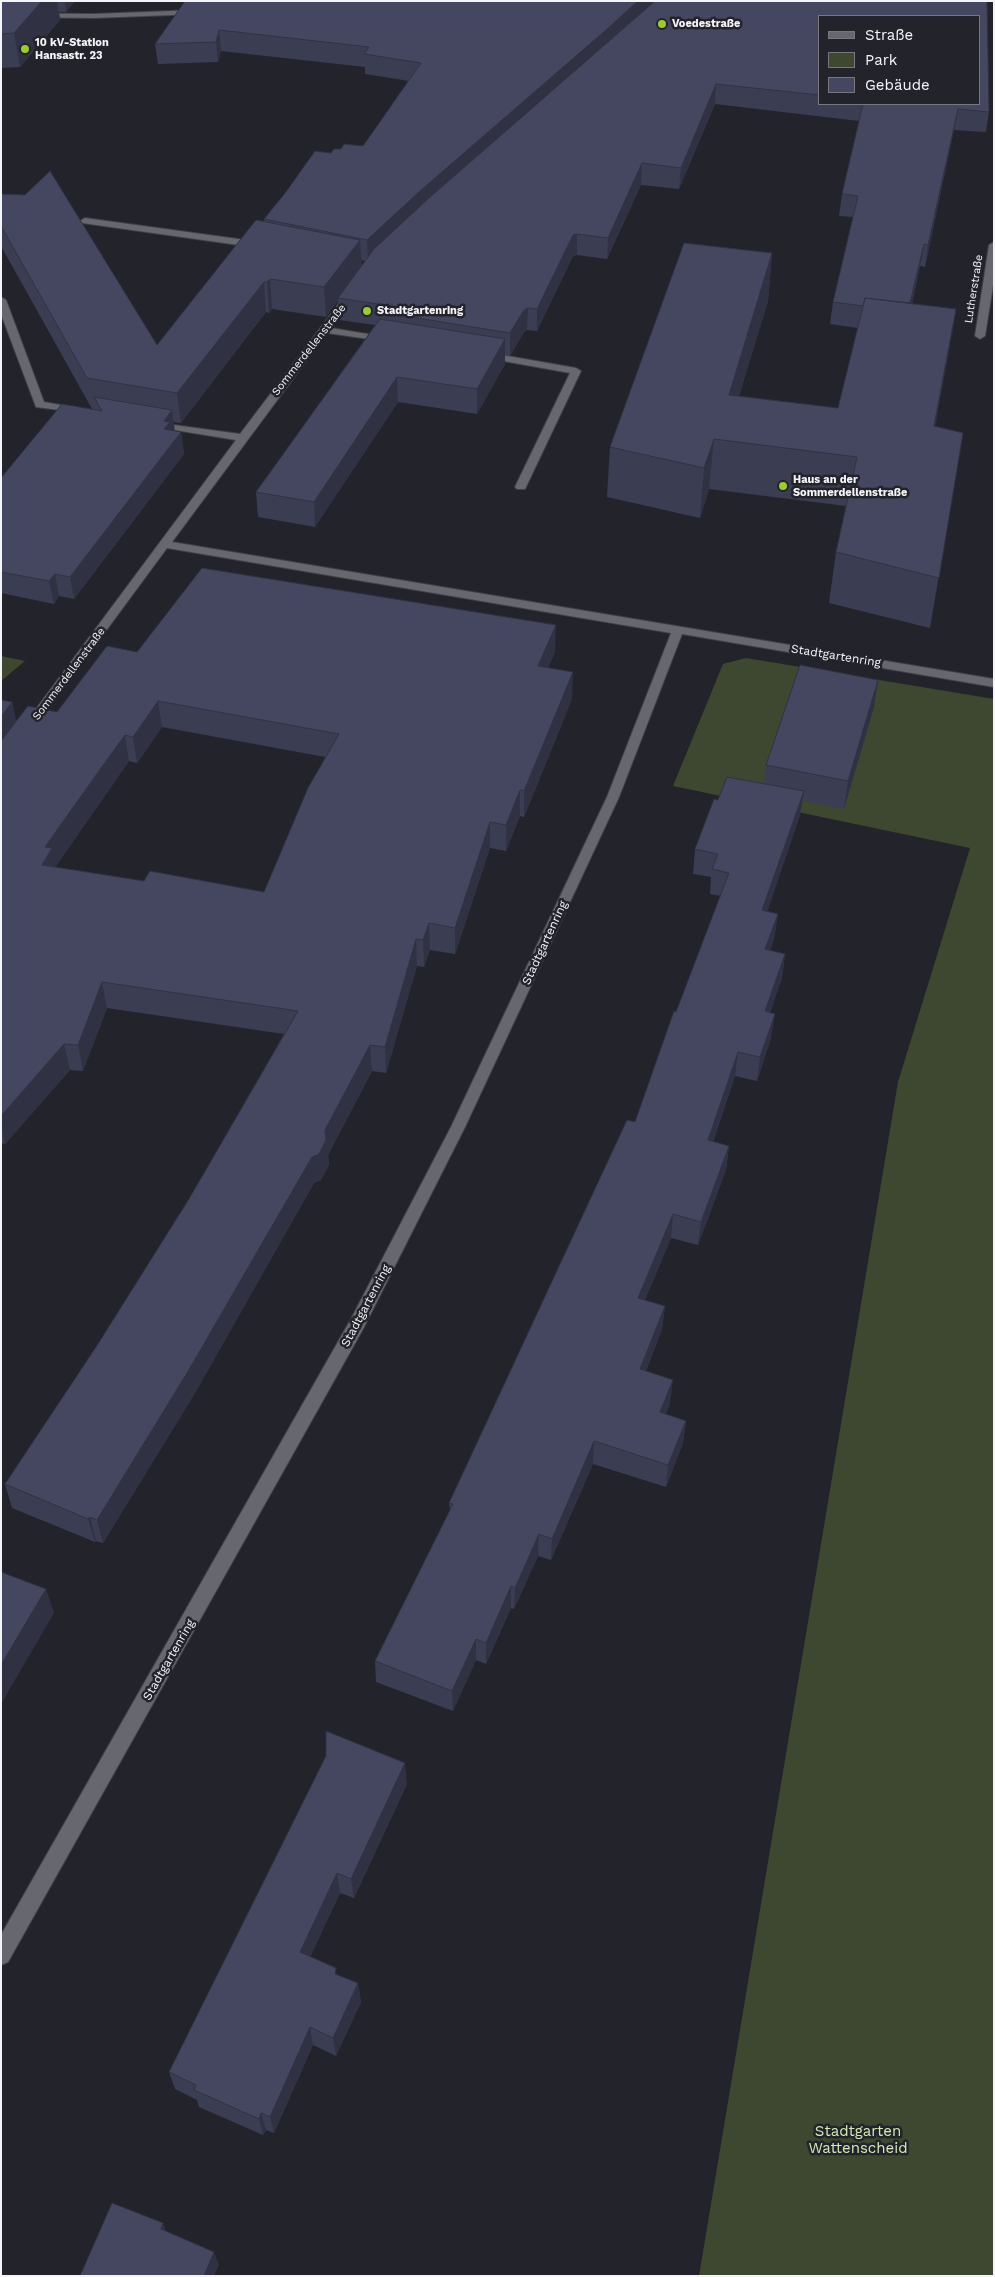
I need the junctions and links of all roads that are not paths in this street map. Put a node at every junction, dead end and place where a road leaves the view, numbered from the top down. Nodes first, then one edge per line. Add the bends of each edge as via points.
1 (203, 12) edge
2 (1, 16) edge
3 (85, 221) dead end
4 (994, 246) edge
5 (275, 247) edge
6 (356, 289) edge
7 (1, 300) edge
8 (326, 330) junction
9 (980, 336) dead end
10 (392, 341) edge
11 (478, 354) edge
12 (88, 413) edge
13 (146, 422) edge
14 (242, 438) junction
15 (521, 488) dead end
16 (164, 544) junction
17 (678, 630) junction
18 (994, 683) edge
19 (25, 732) edge
20 (1, 1955) edge

1 - 2 street
3 - 5 street
4 - 9 street, Lutherstraße
6 - 8 street, Sommerdellenstraße
7 - 12 street via 40,404
8 - 10 street
8 - 14 street, Sommerdellenstraße
11 - 15 street via 576,371
13 - 14 street
14 - 16 street, Sommerdellenstraße
16 - 17 street, Stadtgartenring
16 - 19 street, Sommerdellenstraße
17 - 18 street, Stadtgartenring
17 - 20 street, Stadtgartenring via 613,797 504,1030 357,1324

